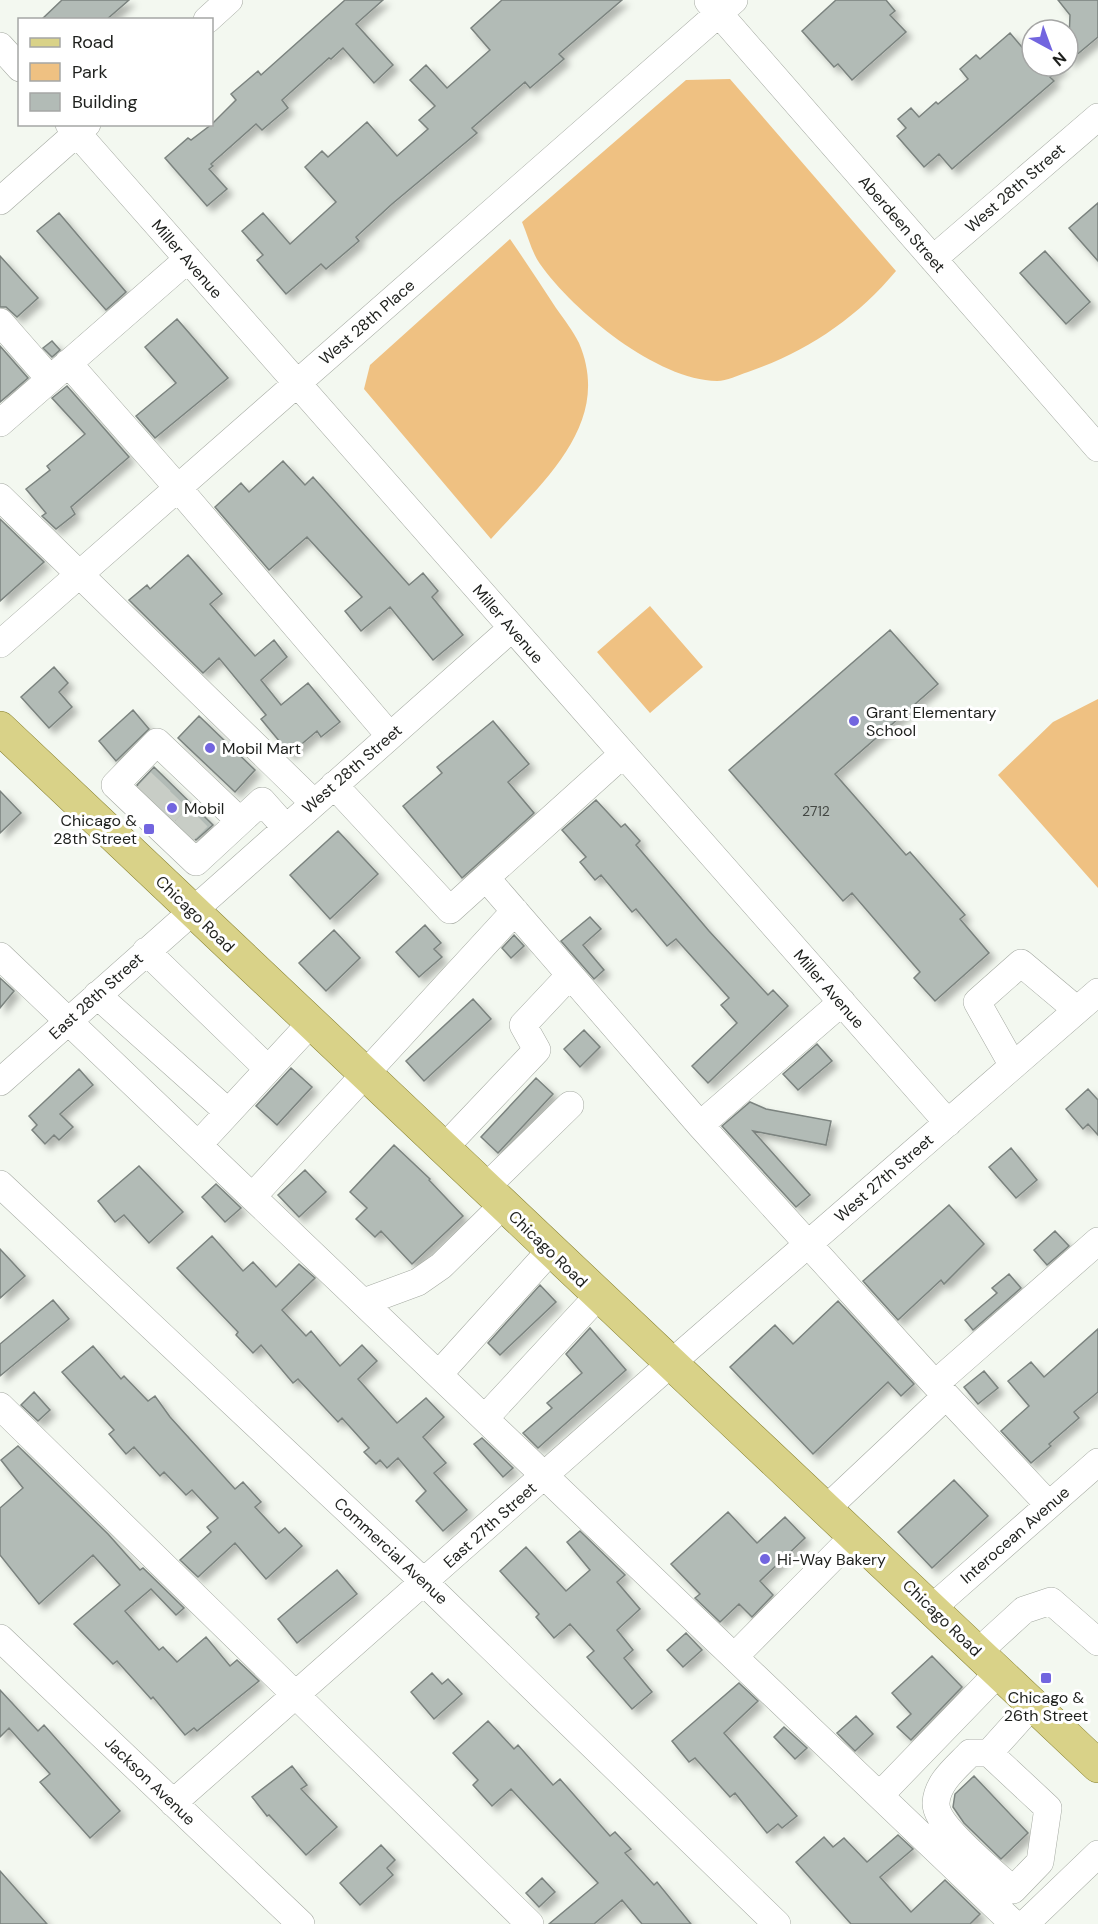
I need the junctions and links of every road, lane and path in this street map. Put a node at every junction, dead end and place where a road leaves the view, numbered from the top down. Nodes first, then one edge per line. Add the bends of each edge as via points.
1 (229, 0) edge
2 (720, 5) edge
3 (209, 18) edge
4 (0, 46) edge
5 (18, 66) edge
6 (1098, 117) edge
7 (78, 127) edge
8 (0, 201) edge
9 (188, 259) junction
10 (933, 259) junction
11 (0, 322) edge
12 (59, 371) junction
13 (297, 383) junction
14 (0, 423) edge
15 (1098, 448) edge
16 (178, 488) junction
17 (0, 497) edge
18 (79, 575) junction
19 (512, 628) junction
20 (0, 644) edge
21 (0, 728) edge
22 (390, 736) junction
23 (623, 754) junction
24 (324, 794) junction
25 (148, 812) junction
26 (240, 822) junction
27 (286, 828) junction
28 (111, 833) junction
29 (487, 879) junction
30 (192, 910) junction
31 (515, 911) junction
32 (146, 951) junction
33 (0, 956) edge
34 (570, 975) junction
35 (1098, 992) edge
36 (97, 995) junction
37 (842, 1002) junction
38 (1077, 1010) junction
39 (69, 1021) junction
40 (311, 1023) junction
41 (1012, 1066) junction
42 (268, 1069) junction
43 (364, 1074) junction
44 (0, 1082) edge
45 (570, 1105) dead end
46 (228, 1112) junction
47 (948, 1123) junction
48 (700, 1125) junction
49 (199, 1144) junction
50 (442, 1149) junction
51 (0, 1184) edge
52 (253, 1196) junction
53 (493, 1197) junction
54 (1098, 1241) edge
55 (809, 1244) junction
56 (550, 1251) junction
57 (598, 1296) junction
58 (364, 1302) junction
59 (669, 1365) junction
60 (439, 1374) junction
61 (940, 1390) junction
62 (0, 1406) edge
63 (485, 1418) junction
64 (1098, 1462) edge
65 (546, 1475) junction
66 (1049, 1505) junction
67 (825, 1509) junction
68 (854, 1536) junction
69 (425, 1583) junction
70 (932, 1608) junction
71 (0, 1638) edge
72 (1098, 1642) edge
73 (735, 1656) junction
74 (989, 1662) junction
75 (296, 1696) junction
76 (1033, 1704) junction
77 (989, 1752) junction
78 (1094, 1754) edge
79 (879, 1795) junction
80 (173, 1803) junction
81 (1098, 1854) edge
82 (1040, 1862) junction
83 (1064, 1886) junction
84 (1013, 1890) junction
85 (1025, 1920) edge
86 (301, 1924) edge
87 (530, 1924) edge
88 (777, 1924) edge

1 - 3 street
2 - 10 street, Aberdeen Street
2 - 13 street, West 28th Place
4 - 5 street
6 - 10 street, West 28th Street
7 - 8 street
7 - 9 street, Miller Avenue
9 - 12 street
9 - 13 street, Miller Avenue
10 - 15 street, Aberdeen Street
11 - 12 street
12 - 14 street
12 - 16 street
13 - 16 street, West 28th Place
13 - 19 street, Miller Avenue
16 - 18 street, West 28th Place
16 - 22 street
17 - 18 street
18 - 20 street, West 28th Place
18 - 24 street
19 - 22 street, West 28th Street
19 - 23 street, Miller Avenue
21 - 28 main road, Chicago Road
22 - 24 street, West 28th Street
23 - 29 street
23 - 37 street, Miller Avenue
24 - 27 street, West 28th Street
24 - 29 street via 450,910
25 - 26 street via 196,862
25 - 26 street via 115,785 158,742 181,778 210,806
25 - 28 street
26 - 27 street via 262,801
27 - 30 street, West 28th Street
28 - 30 main road, Chicago Road
29 - 31 street
30 - 32 street, East 28th Street
30 - 40 main road, Chicago Road
31 - 34 street
31 - 43 street
32 - 36 street, East 28th Street
32 - 42 street
33 - 39 street
34 - 48 street
34 - 50 street via 523,1025 537,1050
35 - 38 street, West 27th Street
36 - 39 street, East 28th Street
36 - 46 street
37 - 47 street, Miller Avenue
37 - 48 street
38 - 41 street, West 27th Street
38 - 41 street via 1021,963 977,1002
39 - 44 street, East 28th Street
39 - 49 street
40 - 42 street
40 - 43 main road, Chicago Road
41 - 47 street, West 27th Street
42 - 46 street
43 - 50 main road, Chicago Road
43 - 52 street
45 - 53 street
46 - 49 street
47 - 55 street, West 27th Street
48 - 55 street
49 - 52 street
50 - 53 main road, Chicago Road
51 - 69 street, Commercial Avenue
52 - 58 street
53 - 56 main road, Chicago Road
53 - 58 street via 441,1266 418,1282
54 - 61 street
55 - 59 street, West 27th Street
55 - 61 street
56 - 57 main road, Chicago Road
56 - 60 street
57 - 59 main road, Chicago Road
57 - 63 street
58 - 60 street
59 - 65 street, East 27th Street
59 - 67 main road, Chicago Road
60 - 63 street
61 - 66 street
61 - 67 street
62 - 75 street
63 - 65 street
64 - 66 street, Interocean Avenue
65 - 69 street, East 27th Street
65 - 73 street
66 - 70 street, Interocean Avenue
67 - 68 main road, Chicago Road
68 - 70 main road, Chicago Road
68 - 73 street
69 - 75 street, East 27th Street
69 - 88 street, Commercial Avenue
70 - 74 main road, Chicago Road
71 - 80 street, Jackson Avenue
72 - 74 street via 1051,1601 1023,1610
73 - 79 street
74 - 76 main road, Chicago Road
74 - 79 street
75 - 80 street, East 27th Street
75 - 87 street
76 - 77 street
76 - 78 main road, Chicago Road
77 - 82 street via 1048,1808
77 - 84 street via 970,1753 943,1782 936,1804 945,1825
79 - 85 street
80 - 86 street, Jackson Avenue
81 - 83 street
82 - 83 street
82 - 84 street
83 - 85 street
84 - 85 street

